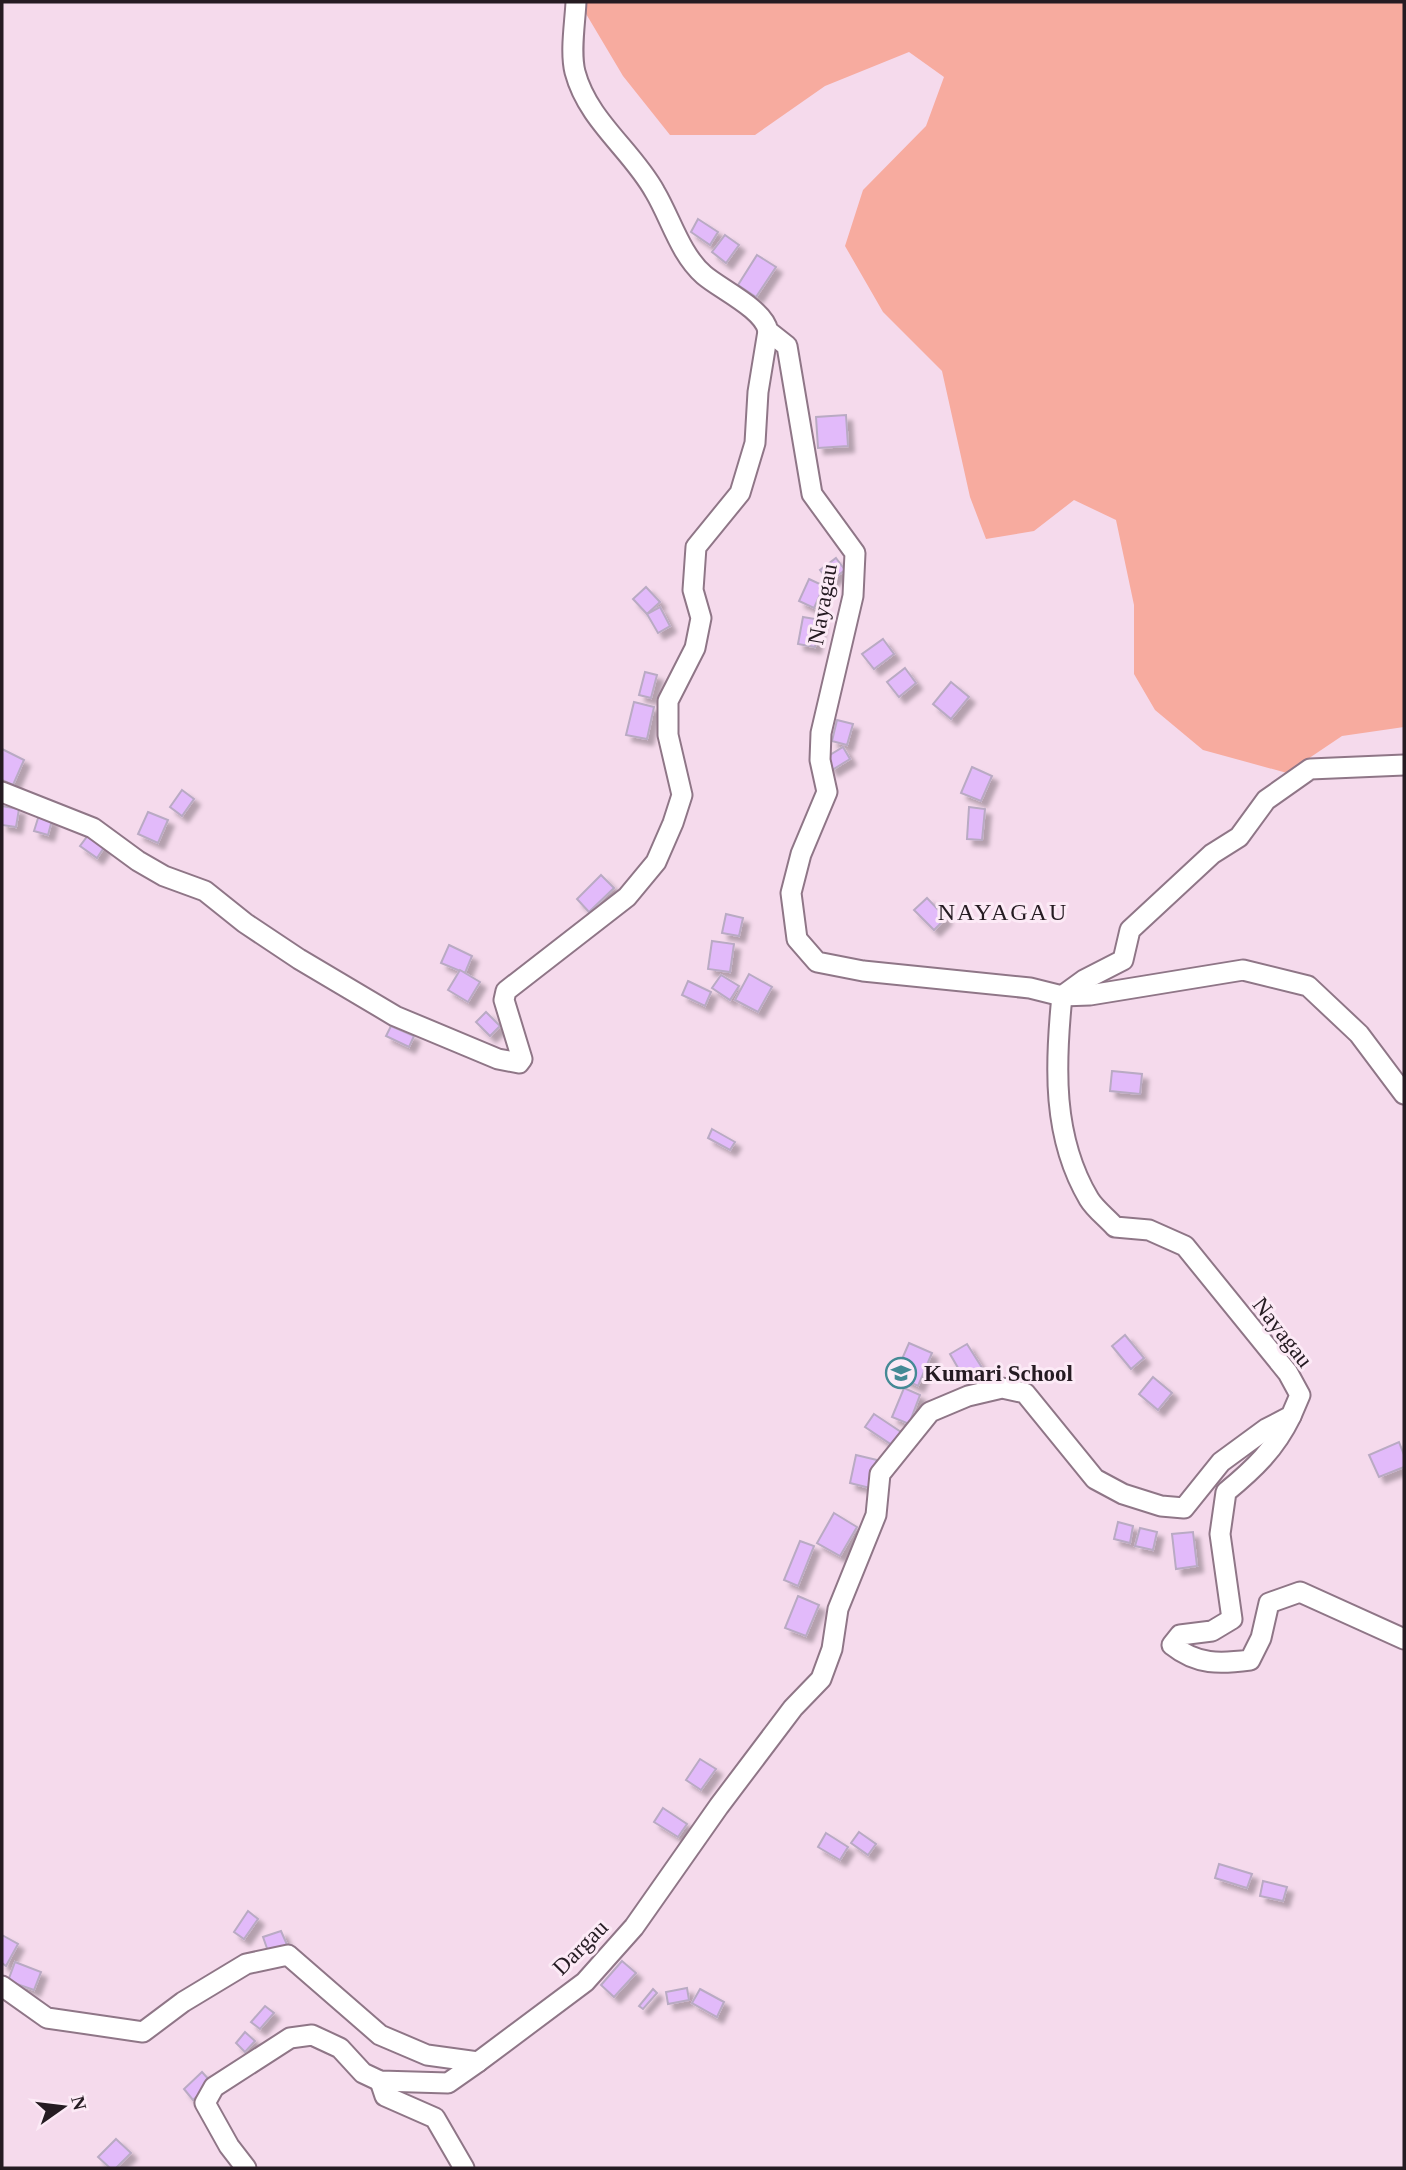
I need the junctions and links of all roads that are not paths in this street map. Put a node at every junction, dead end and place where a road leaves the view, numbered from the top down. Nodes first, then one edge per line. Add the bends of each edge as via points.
1 (576, 2) edge
2 (768, 331) junction
3 (1404, 765) edge
4 (2, 792) edge
5 (1062, 996) junction
6 (1404, 1094) edge
7 (1291, 1416) junction
8 (1404, 1639) edge
9 (2, 1986) edge
10 (478, 2062) junction
11 (380, 2081) junction
12 (246, 2168) edge
13 (464, 2168) edge

1 - 2 street, Nayagau via 575,71 601,124 654,190 677,239 702,274 745,303
2 - 4 street via 755,443 740,493 696,547 693,590 701,618 695,648 668,701 668,735 682,794 673,823 656,862 627,897 506,991 504,1000 522,1059 514,1064 394,1016 288,952 205,891 164,876 93,828
2 - 5 street, Nayagau via 787,346 813,494 855,553 853,596 821,733 820,760 827,792 801,854 791,893 797,939 817,962 1030,988
3 - 5 street via 1310,768 1266,800 1239,837 1212,854 1130,930 1123,960
5 - 6 street, Nayagau via 1242,970 1308,986 1359,1034
5 - 7 street, Nayagau via 1056,1054 1060,1126 1090,1200 1115,1227 1149,1230 1185,1246 1288,1373 1300,1395
7 - 8 street via 1260,1464 1226,1492 1220,1534 1233,1619 1212,1631 1180,1635 1172,1645 1186,1657 1217,1665 1250,1660 1269,1603 1300,1592
7 - 10 street, Dargau via 1221,1462 1184,1508 1148,1502 1095,1479 1026,1393 1002,1388 930,1412 880,1475 876,1515 838,1609 832,1649 821,1679 793,1708 719,1806 634,1927 585,1982
9 - 10 street via 47,2018 143,2032 246,1964 288,1955 380,2035 427,2055
10 - 11 street, Dargau via 448,2083
11 - 12 street via 363,2073 340,2048 312,2035 290,2038 240,2067 214,2087 205,2103
11 - 13 street via 385,2096 435,2118

